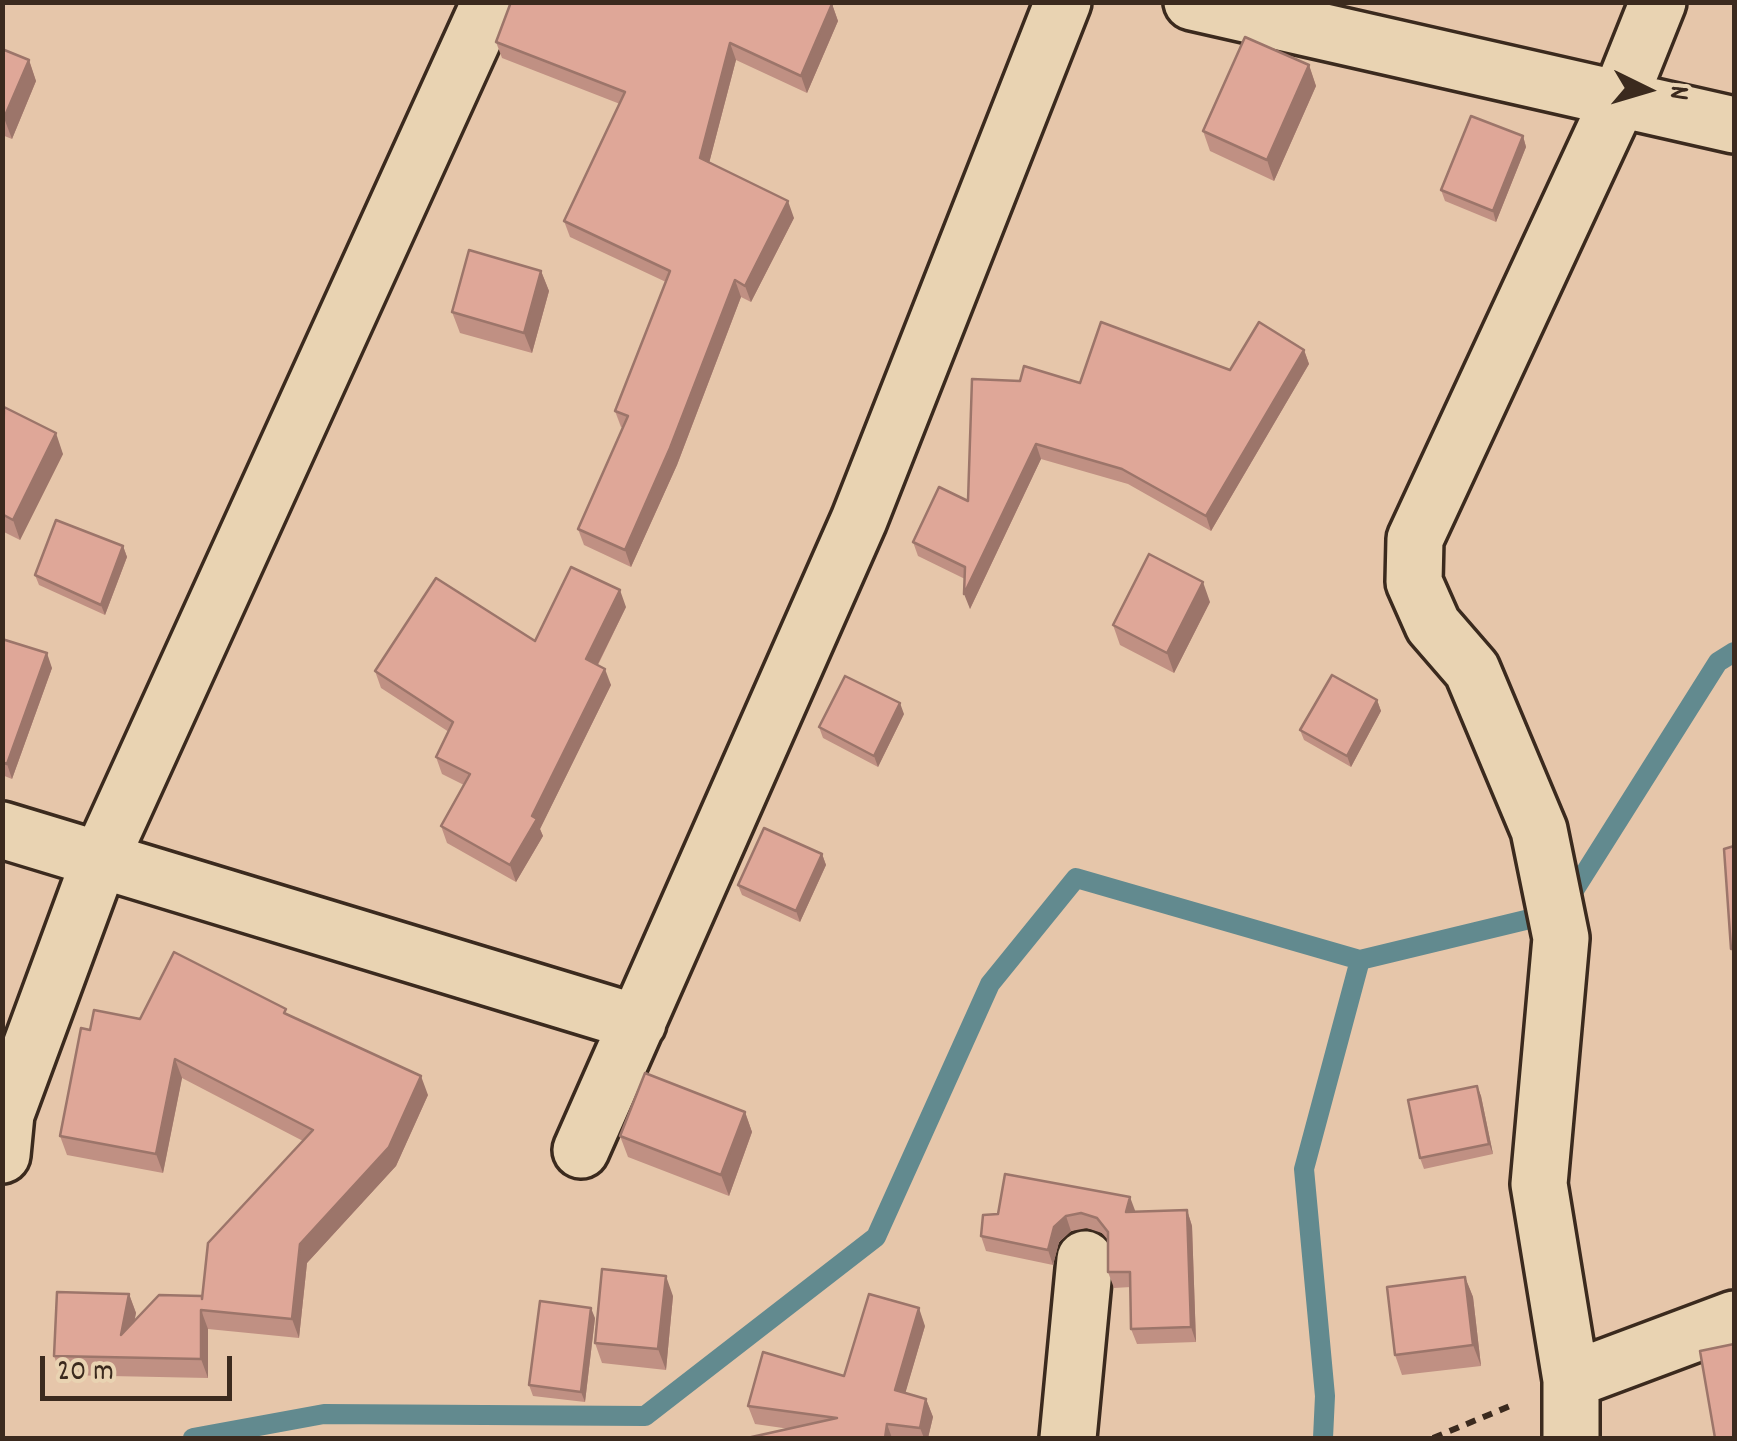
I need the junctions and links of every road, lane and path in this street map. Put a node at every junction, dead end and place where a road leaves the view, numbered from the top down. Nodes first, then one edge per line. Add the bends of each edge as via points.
1 (490, 2) edge
2 (1063, 2) edge
3 (1192, 2) edge
4 (1658, 2) edge
5 (1620, 97) junction
6 (1734, 125) edge
7 (2, 830) edge
8 (99, 862) junction
9 (638, 1022) junction
10 (581, 1150) dead end
11 (2, 1155) edge
12 (1085, 1259) dead end
13 (1734, 1319) edge
14 (1571, 1380) junction
15 (1068, 1438) edge
16 (1433, 1438) edge
17 (1571, 1438) edge

1 - 8 street
2 - 9 street via 859,520
3 - 5 street
4 - 5 street
5 - 6 street
5 - 14 street via 1416,539 1414,567 1434,625 1472,670 1539,830 1561,938 1539,1184
7 - 8 street
8 - 9 street
8 - 11 street via 6,1114
9 - 10 street
12 - 15 street
13 - 14 street
14 - 16 path
14 - 17 street

